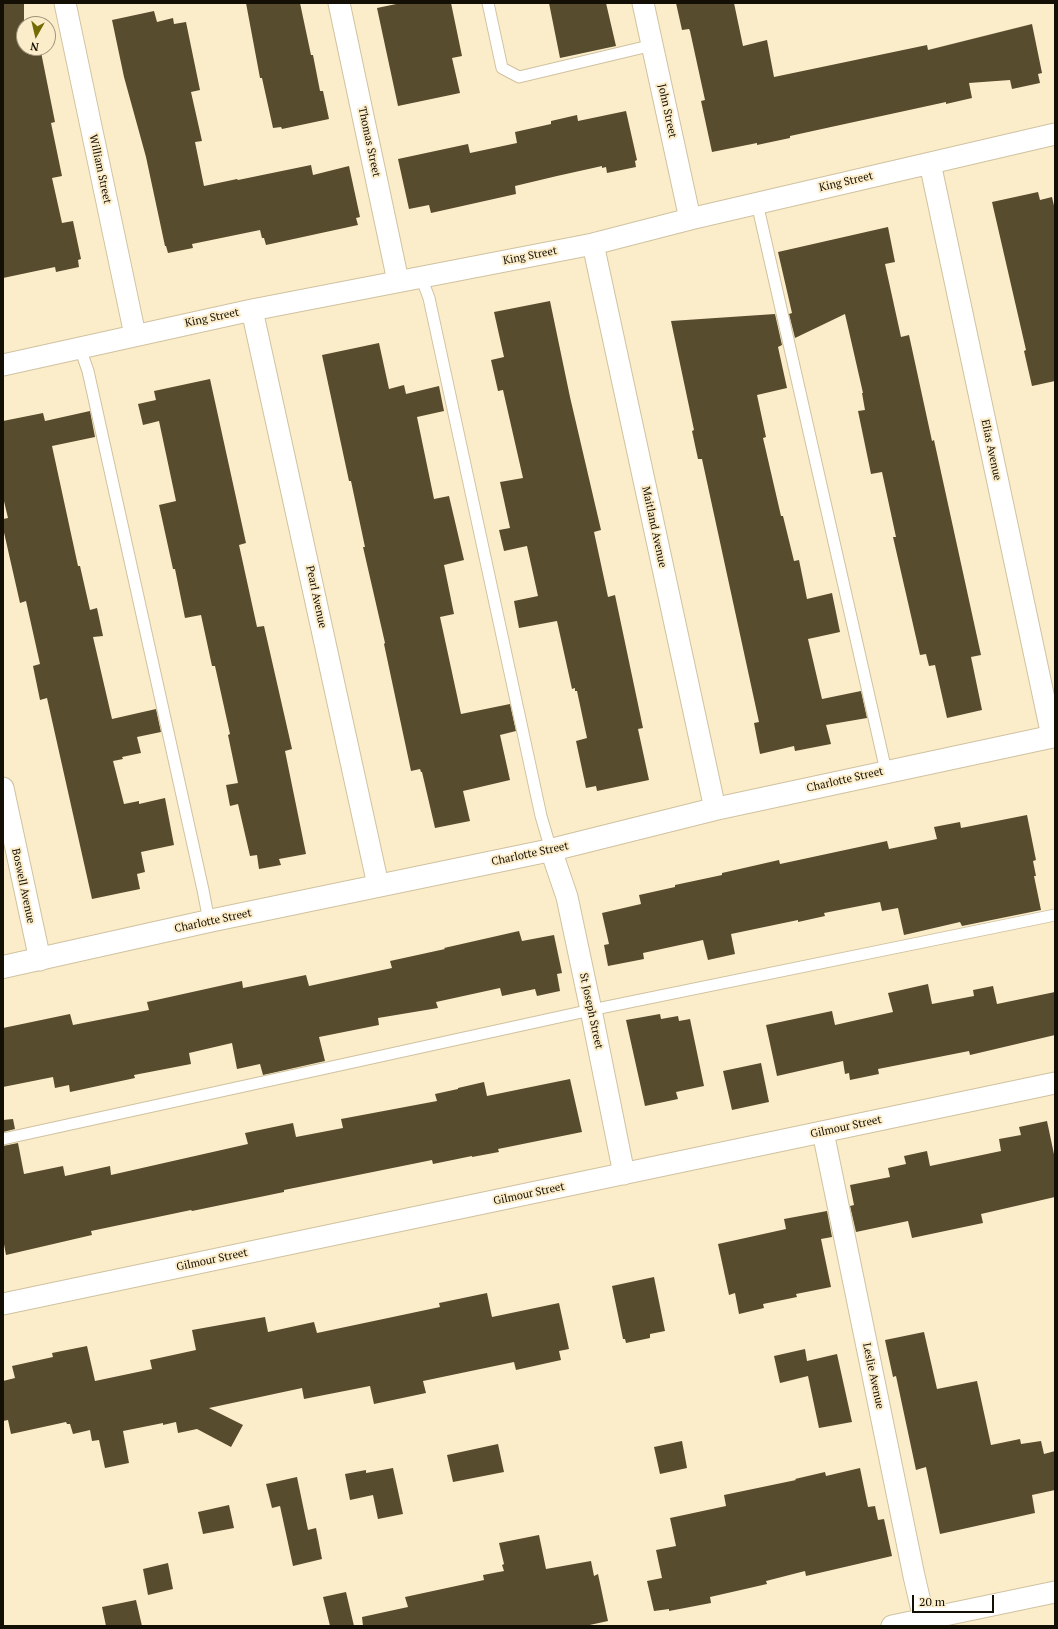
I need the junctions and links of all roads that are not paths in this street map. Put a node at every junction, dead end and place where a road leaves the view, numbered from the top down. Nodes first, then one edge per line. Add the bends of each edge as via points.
1 (65, 3) edge
2 (339, 3) edge
3 (488, 3) edge
4 (643, 3) edge
5 (653, 46) junction
6 (1055, 134) edge
7 (930, 163) junction
8 (757, 203) junction
9 (690, 218) junction
10 (593, 244) junction
11 (421, 277) junction
12 (398, 281) junction
13 (252, 310) junction
14 (135, 335) junction
15 (80, 348) junction
16 (3, 365) edge
17 (1053, 736) edge
18 (886, 771) junction
19 (3, 788) edge
20 (715, 809) junction
21 (551, 850) junction
22 (378, 885) junction
23 (1055, 916) edge
24 (208, 921) junction
25 (40, 960) junction
26 (3, 967) edge
27 (591, 1010) junction
28 (1055, 1083) edge
29 (823, 1132) junction
30 (3, 1139) edge
31 (624, 1174) junction
32 (3, 1304) edge
33 (1055, 1592) edge
34 (924, 1619) junction
35 (892, 1626) edge

1 - 14 street, William Street
2 - 12 street, Thomas Street
3 - 5 lane via 502,68 519,77
4 - 5 street, John Street
5 - 9 street, John Street
6 - 7 street, King Street
7 - 8 street, King Street
7 - 17 street, Elias Avenue
8 - 9 street, King Street
8 - 18 lane
9 - 10 street, King Street
10 - 11 street, King Street
10 - 20 street, Maitland Avenue
11 - 12 street, King Street
11 - 21 lane via 429,298 541,816
12 - 13 street, King Street
13 - 14 street, King Street
13 - 22 street, Pearl Avenue
14 - 15 street, King Street
15 - 16 street, King Street
15 - 24 lane via 92,387
17 - 18 main road, Charlotte Street
18 - 20 main road, Charlotte Street
19 - 25 street, Boswell Avenue
20 - 21 main road, Charlotte Street
21 - 22 main road, Charlotte Street
21 - 27 street, St Joseph Street via 567,898
22 - 24 main road, Charlotte Street
23 - 27 lane
24 - 25 main road, Charlotte Street
25 - 26 main road, Charlotte Street
27 - 30 lane
27 - 31 street, St Joseph Street
28 - 29 street, Gilmour Street
29 - 31 street, Gilmour Street
29 - 34 street, Leslie Avenue
31 - 32 street, Gilmour Street
33 - 34 street
34 - 35 street

